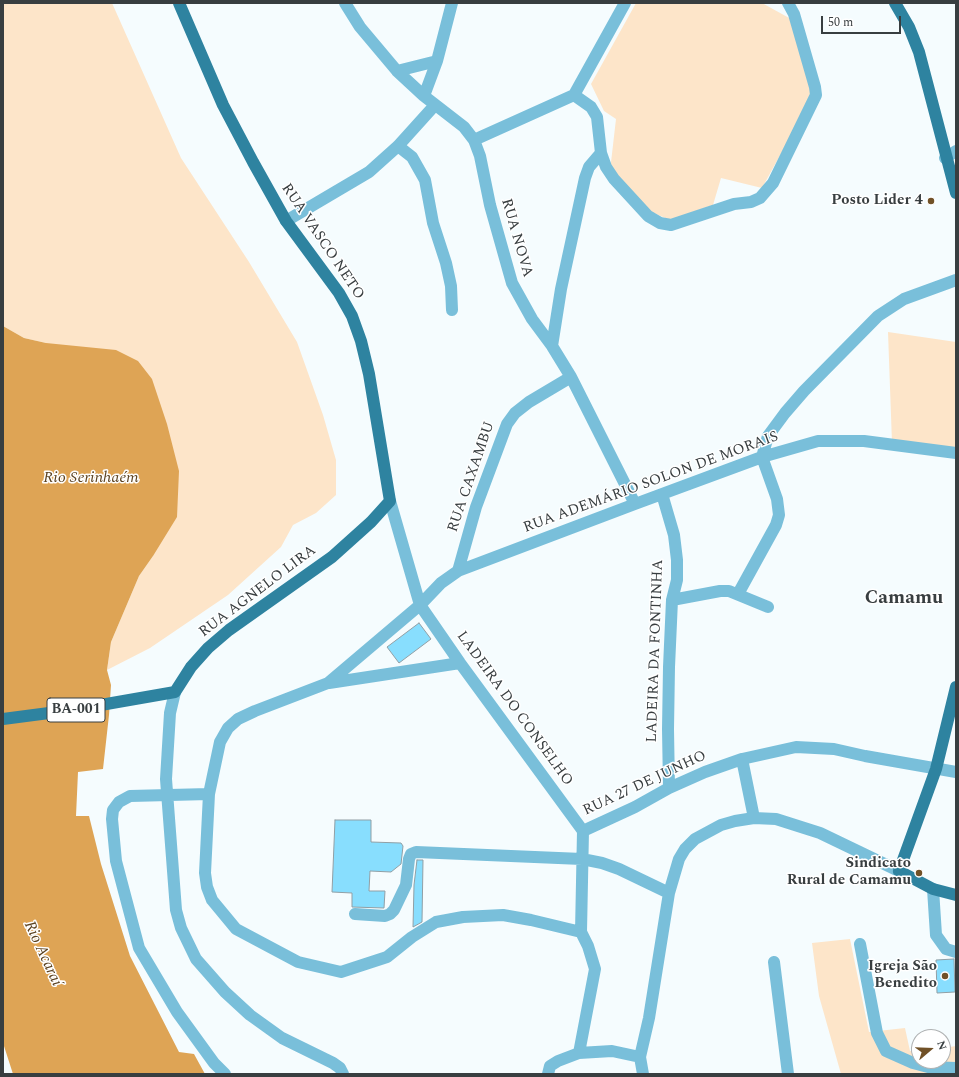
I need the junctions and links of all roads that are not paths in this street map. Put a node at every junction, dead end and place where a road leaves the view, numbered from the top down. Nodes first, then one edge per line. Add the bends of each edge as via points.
1 (179, 3) edge
2 (345, 3) edge
3 (452, 3) edge
4 (625, 3) edge
5 (789, 3) edge
6 (895, 3) edge
7 (437, 61) junction
8 (397, 71) junction
9 (574, 95) junction
10 (424, 96) junction
11 (435, 105) junction
12 (474, 140) junction
13 (398, 146) junction
14 (956, 151) edge
15 (601, 153) junction
16 (945, 158) junction
17 (956, 194) edge
18 (286, 221) junction
19 (956, 280) edge
20 (452, 310) dead end
21 (552, 346) junction
22 (571, 377) junction
23 (956, 453) edge
24 (762, 457) junction
25 (662, 494) junction
26 (390, 501) junction
27 (635, 504) junction
28 (458, 571) junction
29 (738, 594) junction
30 (672, 600) junction
31 (420, 605) junction
32 (768, 607) dead end
33 (460, 663) junction
34 (328, 683) junction
35 (956, 687) edge
36 (175, 692) junction
37 (3, 719) edge
38 (742, 759) junction
39 (936, 769) junction
40 (956, 772) edge
41 (669, 788) junction
42 (210, 794) junction
43 (168, 795) junction
44 (754, 818) junction
45 (583, 831) junction
46 (582, 860) junction
47 (899, 871) junction
48 (933, 888) junction
49 (669, 893) junction
50 (956, 895) edge
51 (355, 914) dead end
52 (581, 932) junction
53 (860, 944) dead end
54 (956, 952) edge
55 (774, 962) dead end
56 (579, 1053) junction
57 (640, 1057) junction
58 (956, 1068) edge
59 (225, 1074) edge
60 (343, 1074) edge
61 (548, 1074) edge
62 (643, 1074) edge
63 (788, 1074) edge

1 - 18 main road, RUA VASCO NETO via 223,105
2 - 8 street, RUA NOVA via 360,27
3 - 7 street
4 - 9 street
5 - 15 street via 816,95 773,183 760,198 671,225 660,223 648,216 614,179
6 - 16 main road via 909,27 919,52
7 - 8 street
7 - 10 street
8 - 10 street, RUA NOVA
9 - 12 street
9 - 15 street via 591,107 597,117
10 - 11 street, RUA NOVA
11 - 12 street, RUA NOVA via 464,127
11 - 13 street
12 - 21 street, RUA NOVA via 512,283 532,319
13 - 18 street via 369,172
13 - 20 street via 412,157 424,180 432,223 451,286
14 - 16 street
15 - 21 street via 589,167 585,178 561,289
16 - 17 main road
18 - 26 main road, RUA VASCO NETO via 339,293 352,316 369,374
19 - 24 street via 904,299 878,316 785,413 768,436
21 - 22 street, RUA NOVA
22 - 27 street, RUA NOVA
22 - 28 street, RUA CAXAMBU via 529,402 515,413 507,424 476,507
23 - 24 street, RUA ADEMÁRIO SOLON DE MORAIS via 850,440 818,442
24 - 25 street, RUA ADEMÁRIO SOLON DE MORAIS
24 - 29 street via 777,499 779,515
25 - 27 street, RUA ADEMÁRIO SOLON DE MORAIS
25 - 30 street, LADEIRA DA FONTINHA via 674,535 677,560 677,580
26 - 31 street, RUA VASCO NETO
26 - 36 main road, RUA AGNELO LIRA via 332,557 229,630 208,648
27 - 28 street, RUA ADEMÁRIO SOLON DE MORAIS
28 - 31 street, RUA ADEMÁRIO SOLON DE MORAIS via 441,583
29 - 30 street via 720,591
29 - 32 street
30 - 41 street, LADEIRA DA FONTINHA
31 - 33 street, LADEIRA DO CONSELHO
31 - 34 street, RUA ADEMÁRIO SOLON DE MORAIS
33 - 34 street
33 - 45 street, LADEIRA DO CONSELHO
34 - 42 street via 255,711 238,719 228,728 220,742
35 - 39 main road
36 - 37 main road, BA-001
36 - 43 street, RUA AGNELO LIRA via 170,713 166,779
38 - 39 street, RUA 27 DE JUNHO via 812,746
38 - 41 street, RUA 27 DE JUNHO
38 - 44 street
39 - 40 street, RUA 27 DE JUNHO
39 - 47 main road
41 - 45 street, RUA 27 DE JUNHO
42 - 43 street
42 - 52 street via 205,855 207,887 212,900 236,929 298,962 341,972 387,957 436,922 463,916 503,915
43 - 59 street via 130,796 119,802 113,810 112,820 116,861 139,948 177,1012
43 - 60 street, RUA AGNELO LIRA via 176,910 181,928 196,959 225,992 266,1028 333,1063
44 - 47 street via 776,819 820,833
44 - 49 street via 721,825 695,840 679,859
45 - 46 street
46 - 49 street via 620,869
46 - 51 street via 416,852 411,854 406,885 394,910 385,916
46 - 52 street
47 - 48 main road
48 - 50 main road
48 - 54 street via 936,935 946,949
49 - 57 street via 649,1018
52 - 56 street via 595,969
53 - 58 street via 877,1033 886,1051 928,1067
55 - 63 street
56 - 57 street via 612,1051
56 - 61 street via 550,1066
57 - 62 street

